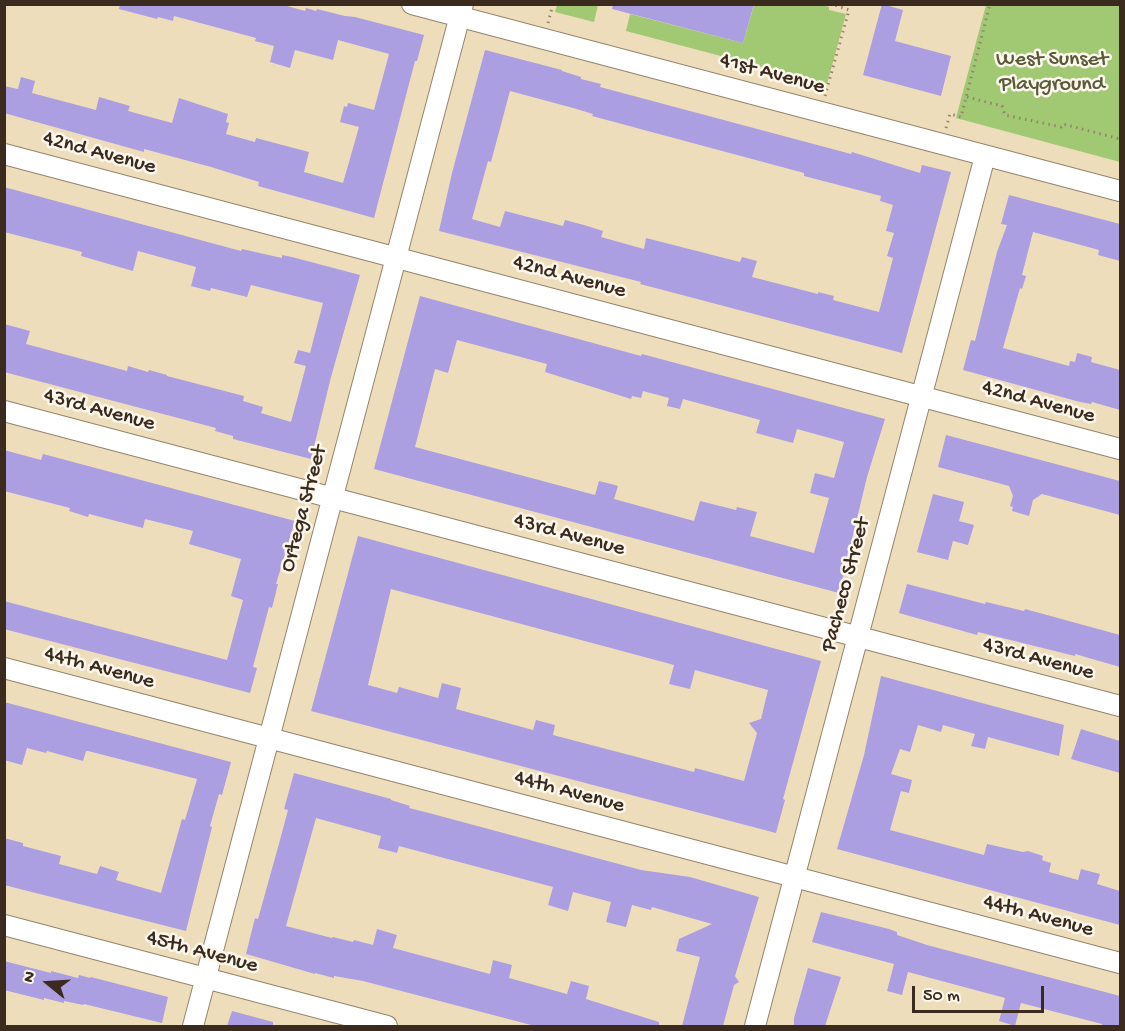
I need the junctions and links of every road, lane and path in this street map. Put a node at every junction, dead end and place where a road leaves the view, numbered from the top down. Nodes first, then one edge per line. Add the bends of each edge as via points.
1 (412, 4) edge
2 (832, 4) edge
3 (990, 4) edge
4 (461, 11) edge
5 (967, 97) junction
6 (821, 113) junction
7 (950, 114) dead end
8 (1120, 140) edge
9 (4, 154) edge
10 (986, 156) junction
11 (1120, 191) edge
12 (396, 258) junction
13 (922, 397) junction
14 (4, 411) edge
15 (1120, 449) edge
16 (333, 498) junction
17 (858, 637) junction
18 (4, 668) edge
19 (1120, 706) edge
20 (269, 738) junction
21 (795, 877) junction
22 (4, 925) edge
23 (1120, 963) edge
24 (205, 978) junction
25 (193, 1026) edge
26 (387, 1026) edge
27 (755, 1026) edge

1 - 4 street, 41st Avenue
2 - 6 path via 849,10
3 - 5 path
4 - 6 street, 41st Avenue
4 - 12 street, Ortega Street
5 - 7 path via 961,117
5 - 8 path via 1002,106 1005,115 1060,127 1063,124
6 - 10 street, 41st Avenue
9 - 12 street, 42nd Avenue
10 - 11 street, 41st Avenue
10 - 13 street, Pacheco Street
12 - 13 street, 42nd Avenue
12 - 16 street, Ortega Street
13 - 15 street, 42nd Avenue
13 - 17 street, Pacheco Street
14 - 16 street, 43rd Avenue
16 - 17 street, 43rd Avenue
16 - 20 street, Ortega Street
17 - 19 street, 43rd Avenue
17 - 21 street, Pacheco Street
18 - 20 street, 44th Avenue
20 - 21 street, 44th Avenue
20 - 24 street, Ortega Street
21 - 23 street, 44th Avenue
21 - 27 street, Pacheco Street
22 - 24 street, 45th Avenue
24 - 25 street, Ortega Street
24 - 26 street, 45th Avenue

